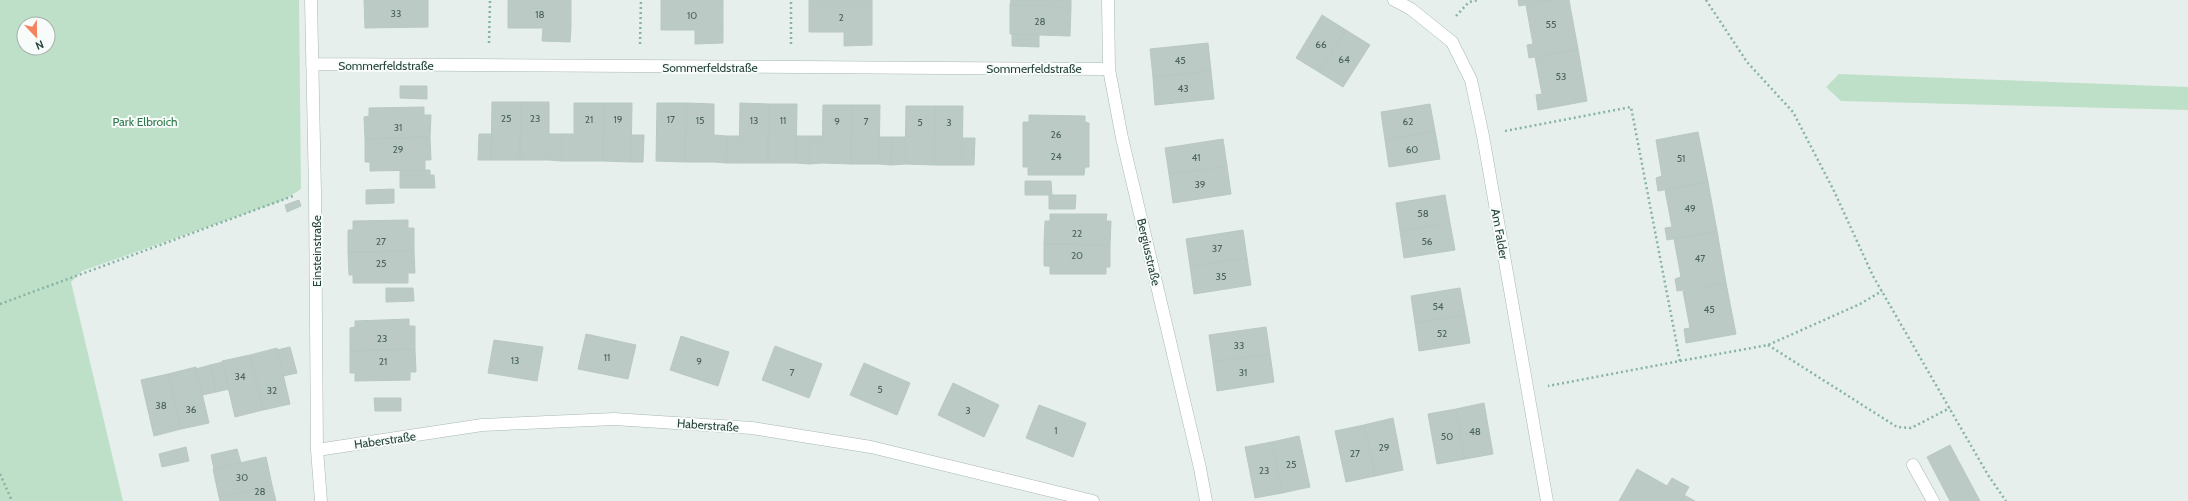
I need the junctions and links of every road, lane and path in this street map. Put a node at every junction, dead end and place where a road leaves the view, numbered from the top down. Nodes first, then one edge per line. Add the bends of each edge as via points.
1 (311, 0) edge
2 (490, 0) edge
3 (641, 0) edge
4 (791, 0) edge
5 (1108, 0) edge
6 (1394, 0) edge
7 (1479, 0) edge
8 (1706, 0) edge
9 (1440, 33) junction
10 (312, 64) junction
11 (489, 65) junction
12 (640, 66) junction
13 (791, 67) junction
14 (1109, 69) junction
15 (1483, 136) junction
16 (315, 192) junction
17 (1882, 291) junction
18 (0, 304) edge
19 (1768, 345) junction
20 (1680, 360) junction
21 (1528, 390) junction
22 (1950, 408) junction
23 (317, 450) junction
24 (1913, 465) dead end
25 (0, 474) edge
26 (12, 501) edge
27 (321, 501) edge
28 (1092, 501) edge
29 (1206, 501) edge
30 (1547, 501) edge
31 (1933, 501) edge
32 (2006, 501) edge

1 - 10 street, Einsteinstraße
2 - 11 path
3 - 12 path
4 - 13 path
5 - 14 street, Bergiusstraße
6 - 9 street, Am Falder via 1412,9
7 - 9 path via 1469,2
8 - 17 path via 1747,62 1793,112
9 - 15 street, Am Falder via 1452,42 1471,80
10 - 11 street, Sommerfeldstraße
10 - 16 street, Einsteinstraße
11 - 12 street, Sommerfeldstraße
12 - 13 street, Sommerfeldstraße
13 - 14 street, Sommerfeldstraße
14 - 29 street, Bergiusstraße via 1122,138
15 - 20 path via 1631,107
15 - 21 street, Am Falder
16 - 18 path via 289,197
16 - 23 street, Einsteinstraße
17 - 19 path via 1860,304
17 - 22 path
19 - 20 path
19 - 22 path via 1897,427 1911,428
20 - 21 path
21 - 30 street, Am Falder
22 - 32 path
23 - 27 street, Einsteinstraße
23 - 28 street, Haberstraße via 482,425 614,419 752,428 871,447
24 - 31 street
25 - 26 path

